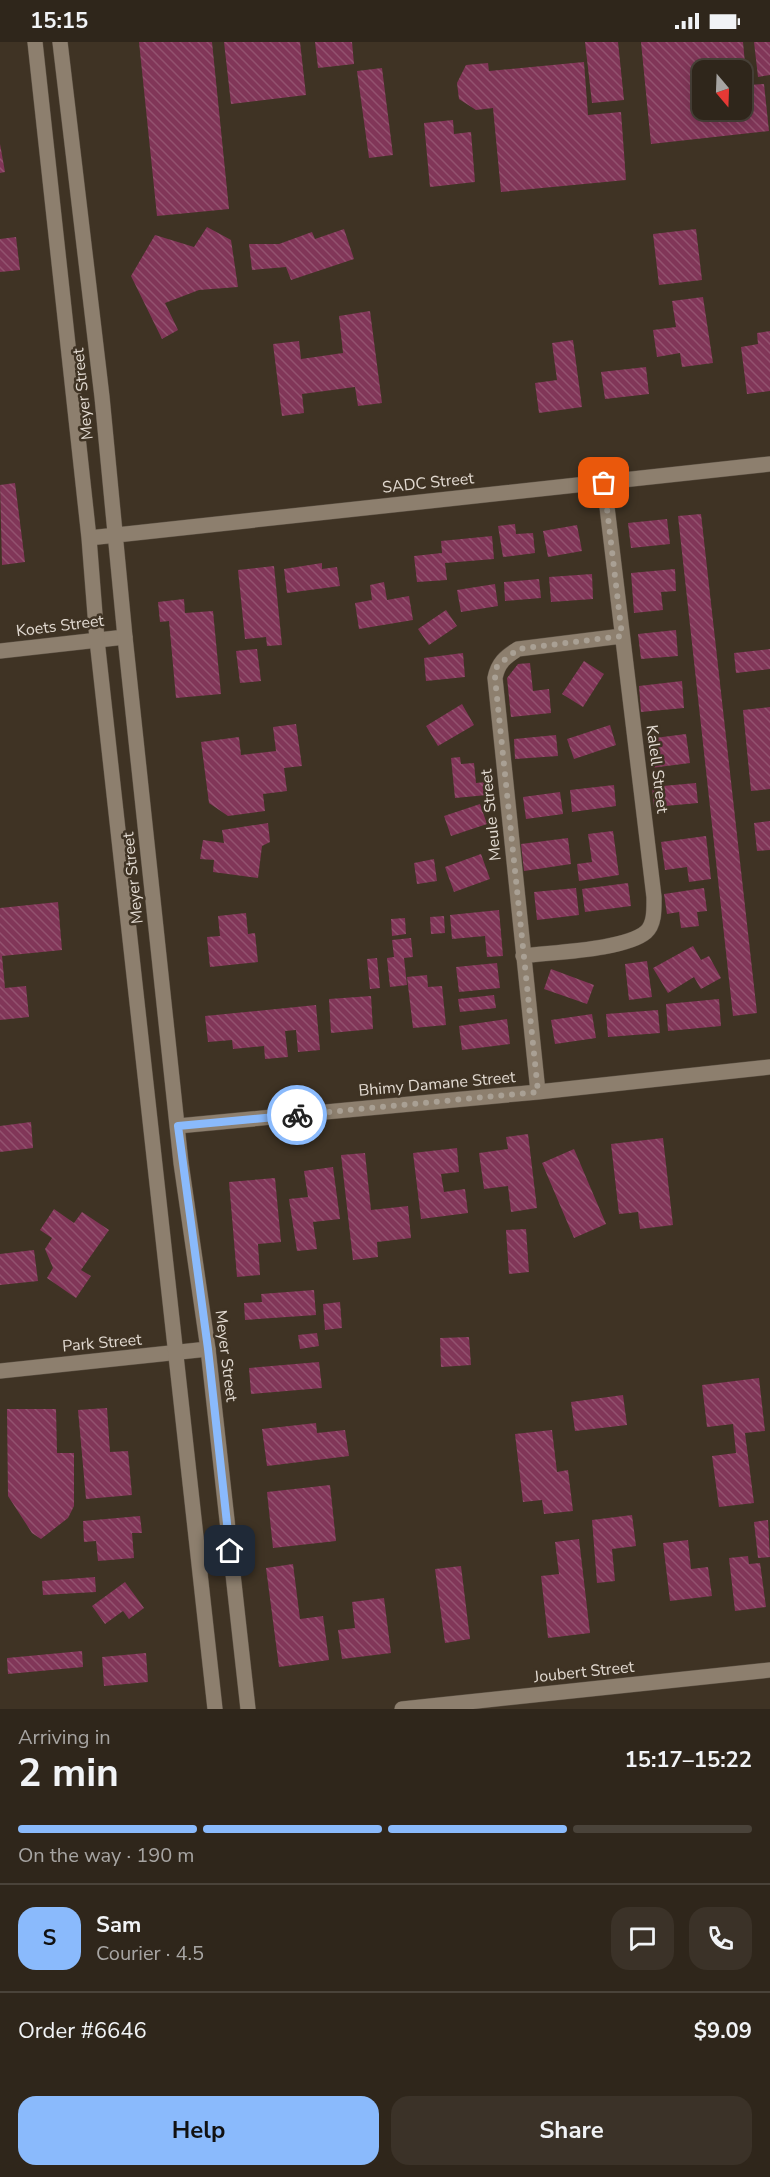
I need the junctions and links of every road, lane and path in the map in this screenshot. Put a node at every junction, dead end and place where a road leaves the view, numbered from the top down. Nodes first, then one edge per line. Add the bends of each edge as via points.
1 (35, 42) edge
2 (60, 42) edge
3 (770, 464) edge
4 (604, 483) junction
5 (115, 534) junction
6 (89, 538) junction
7 (622, 636) junction
8 (124, 637) junction
9 (97, 639) junction
10 (0, 651) edge
11 (523, 956) junction
12 (770, 1066) edge
13 (538, 1092) junction
14 (178, 1126) junction
15 (208, 1349) junction
16 (177, 1354) junction
17 (0, 1371) edge
18 (770, 1670) edge
19 (215, 1709) edge
20 (248, 1709) edge
21 (402, 1709) edge

1 - 6 main road
2 - 5 main road, Meyer Street
3 - 4 main road, SADC Street
4 - 5 main road, SADC Street
4 - 7 main road, Kalell Street
5 - 6 main road, SADC Street
5 - 8 main road, Meyer Street
6 - 9 main road
7 - 11 main road, Meule Street via 518,649 497,666 495,678
7 - 11 main road, Kalell Street via 654,916 648,931 636,939
8 - 9 main road, Koets Street
8 - 14 main road, Meyer Street
9 - 10 main road, Koets Street
9 - 16 main road
11 - 13 main road, Meule Street
12 - 13 main road, Bhimy Damane Street
13 - 14 main road, Bhimy Damane Street
14 - 15 main road, Meyer Street
15 - 16 main road, Park Street
15 - 20 main road, Meyer Street
16 - 17 main road, Park Street
16 - 19 main road
18 - 21 main road, Joubert Street

